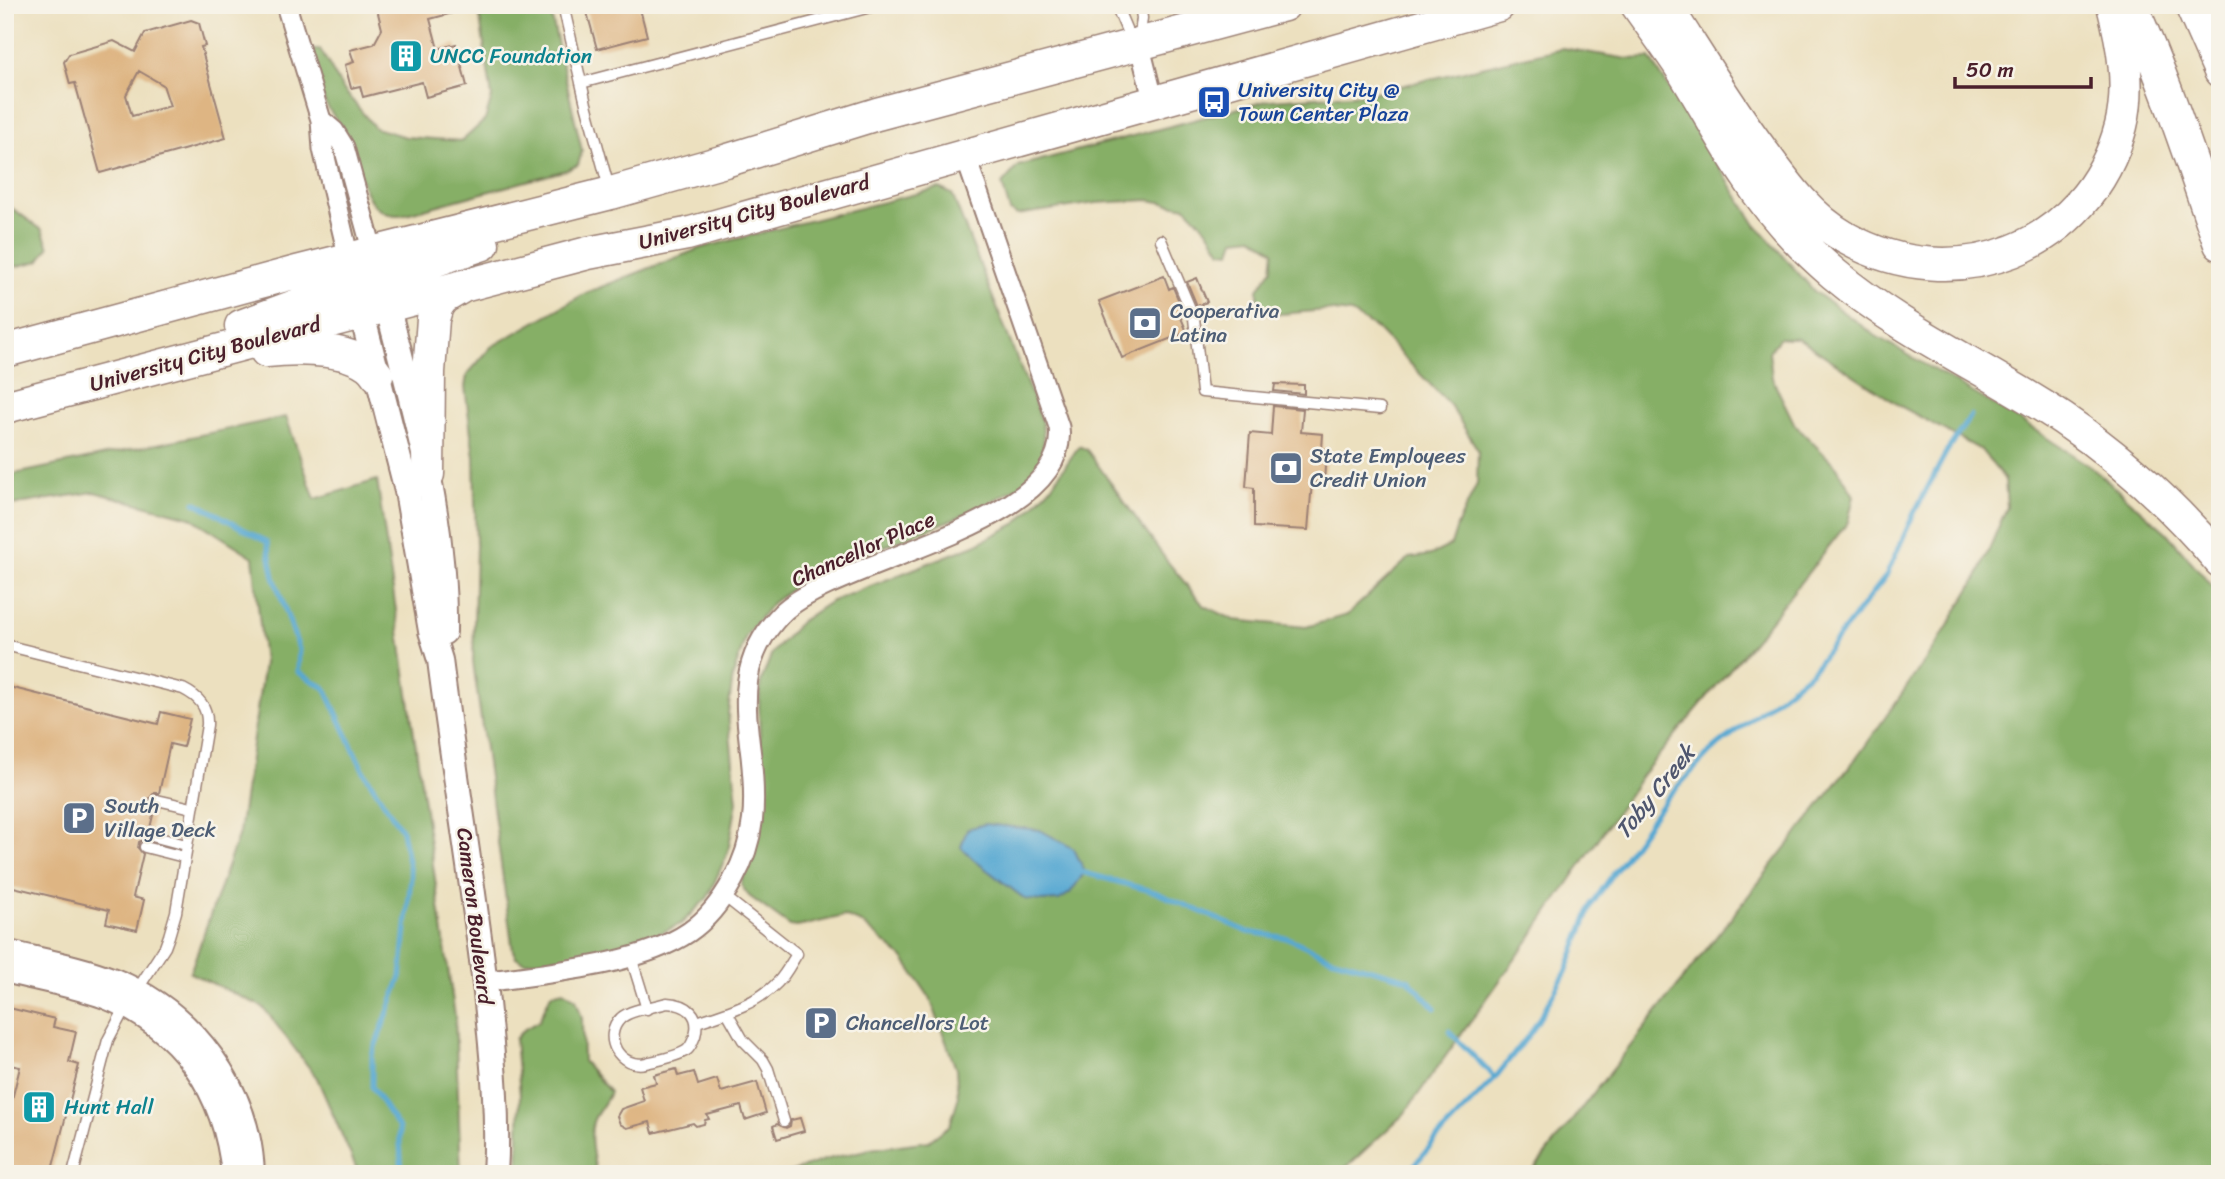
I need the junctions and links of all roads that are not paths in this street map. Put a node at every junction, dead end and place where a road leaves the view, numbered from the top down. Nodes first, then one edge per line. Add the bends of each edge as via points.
1 (286, 5) edge
2 (563, 5) edge
3 (878, 5) edge
4 (1115, 5) edge
5 (1140, 5) edge
6 (1283, 5) edge
7 (1499, 5) edge
8 (1637, 5) edge
9 (1665, 5) edge
10 (1689, 5) edge
11 (2113, 5) edge
12 (2131, 5) edge
13 (2191, 5) edge
14 (1139, 43) junction
15 (1694, 49) junction
16 (2220, 71) edge
17 (581, 83) junction
18 (1154, 103) junction
19 (965, 155) junction
20 (611, 193) junction
21 (1161, 240) dead end
22 (2220, 244) edge
23 (368, 282) junction
24 (461, 287) junction
25 (5, 351) edge
26 (185, 360) junction
27 (377, 374) junction
28 (79, 387) junction
29 (5, 407) edge
30 (1380, 409) dead end
31 (428, 474) junction
32 (2220, 561) edge
33 (5, 645) edge
34 (440, 660) junction
35 (157, 800) dead end
36 (192, 808) junction
37 (148, 835) dead end
38 (186, 845) junction
39 (145, 847) dead end
40 (184, 857) junction
41 (724, 896) junction
42 (5, 952) edge
43 (631, 957) junction
44 (5, 970) edge
45 (484, 982) junction
46 (131, 999) junction
47 (647, 1009) junction
48 (727, 1012) junction
49 (697, 1022) junction
50 (784, 1121) dead end
51 (73, 1174) edge
52 (234, 1174) edge
53 (252, 1174) edge
54 (495, 1174) edge

1 - 23 street via 321,120 323,149
2 - 17 lane
3 - 17 lane
4 - 14 lane via 1127,31
5 - 14 lane
6 - 14 main road
7 - 18 main road, University City Boulevard
8 - 32 main road via 1745,174 1808,251 1867,299 2062,419 2111,455 2161,496
9 - 15 main road
10 - 15 main road
11 - 15 main road via 2123,48 2124,103 2106,168 2079,207 2041,236 1999,256 1969,263 1937,265 1897,259 1833,229 1787,186
12 - 22 main road
13 - 16 main road
14 - 18 street
14 - 20 main road
17 - 20 lane
18 - 19 main road, University City Boulevard
19 - 24 main road, University City Boulevard via 687,234 588,253
19 - 41 street, Chancellor Place via 1050,398 1059,427 1058,449 1037,481 997,513 813,592 785,610 765,633 753,654 746,693 754,818 743,860
20 - 23 main road via 565,217
21 - 30 lane via 1194,318 1202,392
23 - 24 main road, University City Boulevard
23 - 25 main road, University City Boulevard
23 - 26 main road, University City Boulevard
23 - 27 street, Cameron Boulevard
23 - 28 main road
23 - 31 street, Cameron Boulevard via 415,409
24 - 31 main road via 443,298 433,319
26 - 27 main road via 274,350 322,351 360,360
26 - 28 main road, University City Boulevard
27 - 34 street, Cameron Boulevard via 407,491
28 - 29 main road, University City Boulevard
31 - 34 street, Cameron Boulevard via 441,559 444,631
33 - 36 lane via 183,689 198,698 206,710 207,725
34 - 45 street, Cameron Boulevard
35 - 36 lane
36 - 38 lane
37 - 38 lane
38 - 40 lane
39 - 40 lane
40 - 46 lane via 176,912 165,947
41 - 43 street, Chancellor Place via 688,933
41 - 48 lane via 797,954 772,988
42 - 46 street via 98,975
43 - 45 street, Chancellor Place
43 - 47 lane
44 - 46 street
45 - 54 street, Cameron Boulevard via 496,1104
46 - 51 lane via 108,1040
46 - 52 street via 204,1076 226,1126
46 - 53 street via 163,1008 199,1041 218,1067 240,1114
47 - 49 lane via 680,1004 692,1011
47 - 49 lane via 622,1018 614,1032 615,1050 635,1064 685,1051 694,1039
48 - 49 lane
48 - 50 lane via 768,1069

